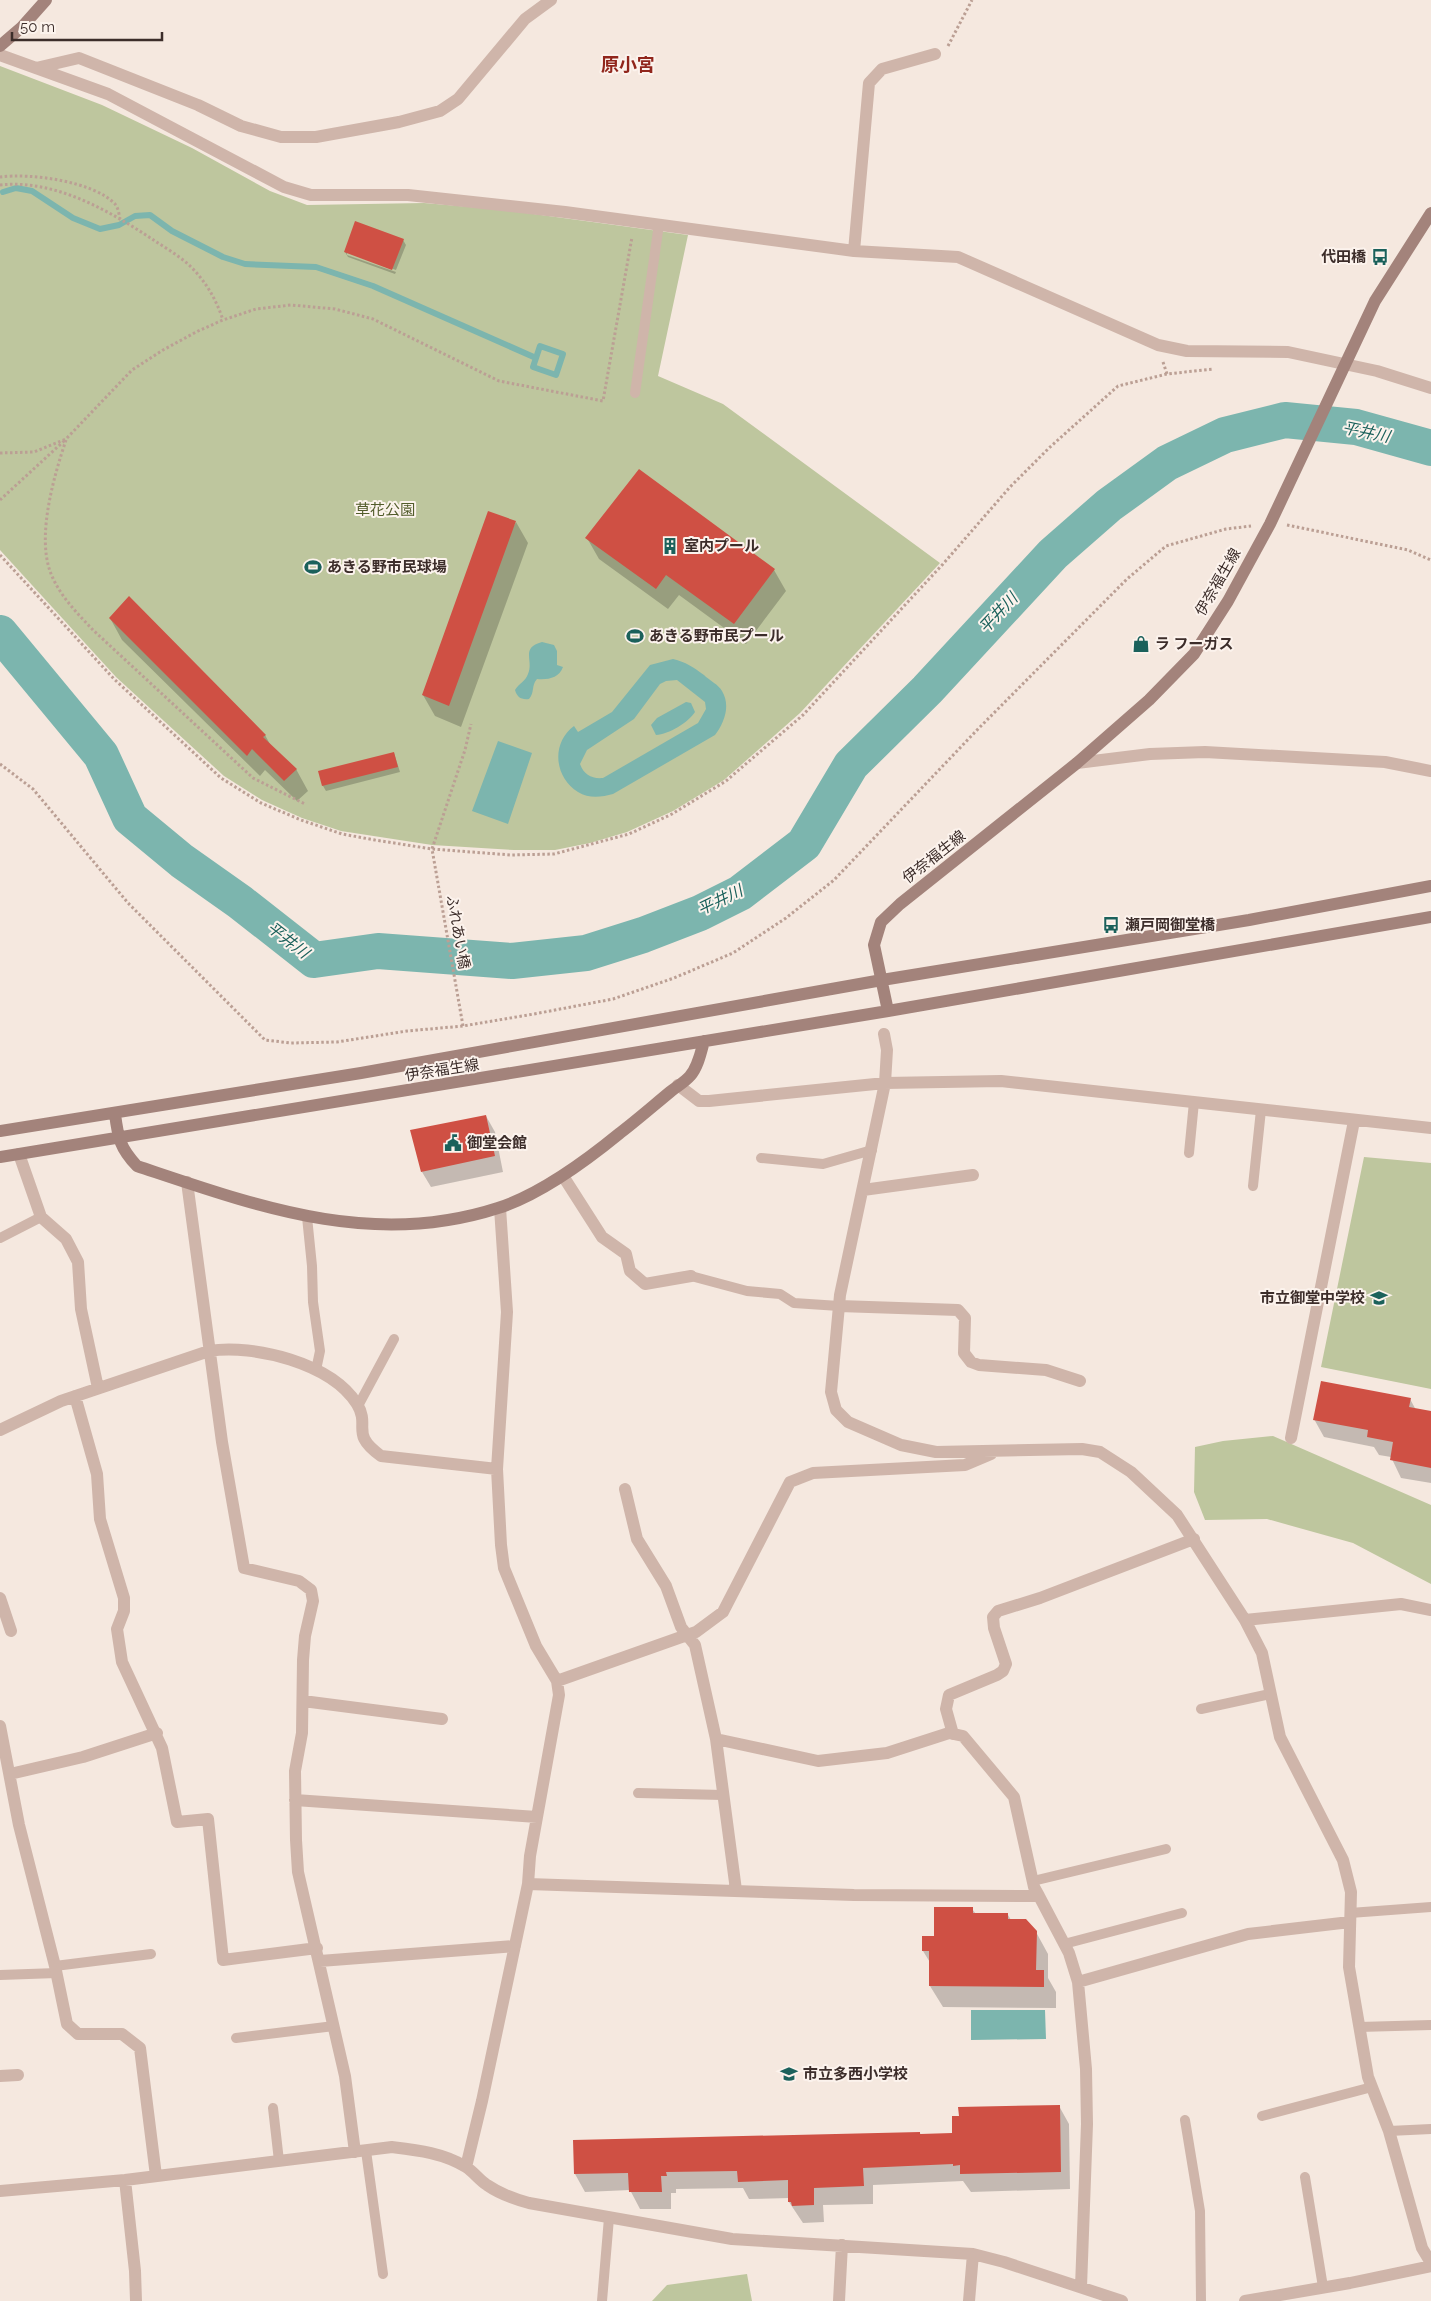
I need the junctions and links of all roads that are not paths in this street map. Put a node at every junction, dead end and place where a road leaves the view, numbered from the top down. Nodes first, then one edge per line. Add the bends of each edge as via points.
1 (46, 0) edge
2 (551, 0) edge
3 (0, 46) edge
4 (935, 54) road end
5 (0, 55) edge
6 (36, 68) junction
7 (1431, 213) edge
8 (659, 224) junction
9 (854, 251) junction
10 (1346, 364) junction
11 (1431, 388) edge
12 (635, 393) dead end
13 (1077, 763) junction
14 (1431, 771) edge
15 (1431, 886) edge
16 (1431, 917) edge
17 (882, 980) junction
18 (888, 1012) junction
19 (884, 1034) dead end
20 (704, 1041) junction
21 (885, 1083) junction
22 (678, 1086) junction
23 (1194, 1102) junction
24 (1261, 1110) junction
25 (114, 1114) junction
26 (1354, 1120) junction
27 (1431, 1128) edge
28 (0, 1131) edge
29 (118, 1139) junction
30 (872, 1150) junction
31 (1189, 1153) dead end
32 (19, 1154) junction
33 (0, 1157) edge
34 (761, 1158) dead end
35 (973, 1175) dead end
36 (563, 1176) junction
37 (187, 1182) junction
38 (1253, 1186) dead end
39 (863, 1190) junction
40 (500, 1208) junction
41 (41, 1217) junction
42 (306, 1217) junction
43 (0, 1238) edge
44 (692, 1276) joint
45 (839, 1306) junction
46 (394, 1338) dead end
47 (209, 1351) junction
48 (316, 1370) junction
49 (1080, 1381) dead end
50 (98, 1388) junction
51 (75, 1396) junction
52 (358, 1406) junction
53 (0, 1430) edge
54 (1291, 1438) dead end
55 (996, 1452) junction
56 (497, 1469) junction
57 (625, 1489) dead end
58 (1194, 1539) junction
59 (0, 1598) edge
60 (1431, 1610) edge
61 (1245, 1620) junction
62 (11, 1631) dead end
63 (687, 1635) junction
64 (557, 1681) junction
65 (1270, 1694) junction
66 (303, 1701) junction
67 (1201, 1710) dead end
68 (442, 1719) dead end
69 (0, 1726) edge
70 (156, 1733) junction
71 (953, 1734) junction
72 (716, 1740) junction
73 (10, 1774) junction
74 (638, 1793) dead end
75 (723, 1795) junction
76 (295, 1800) junction
77 (537, 1818) junction
78 (1166, 1850) dead end
79 (1033, 1881) junction
80 (528, 1884) junction
81 (736, 1890) junction
82 (1039, 1896) junction
83 (1431, 1907) edge
84 (1182, 1913) dead end
85 (1350, 1917) junction
86 (1064, 1944) junction
87 (516, 1946) junction
88 (316, 1948) junction
89 (151, 1954) dead end
90 (320, 1962) junction
91 (56, 1970) junction
92 (0, 1975) edge
93 (1078, 1982) junction
94 (1431, 2025) edge
95 (334, 2026) junction
96 (1359, 2027) junction
97 (236, 2038) dead end
98 (18, 2075) dead end
99 (0, 2076) edge
100 (1372, 2087) junction
101 (273, 2108) dead end
102 (1262, 2116) dead end
103 (1185, 2120) dead end
104 (1431, 2130) edge
105 (1389, 2131) junction
106 (361, 2151) junction
107 (279, 2161) junction
108 (466, 2167) junction
109 (156, 2176) junction
110 (1305, 2177) dead end
111 (125, 2180) junction
112 (0, 2191) edge
113 (609, 2218) junction
114 (842, 2245) junction
115 (973, 2254) junction
116 (1431, 2265) edge
117 (383, 2274) dead end
118 (1081, 2287) junction
119 (1323, 2287) junction
120 (136, 2301) edge
121 (602, 2301) edge
122 (840, 2301) edge
123 (968, 2301) edge
124 (1122, 2301) edge
125 (1201, 2301) edge
126 (1245, 2301) edge

1 - 3 main road
2 - 6 street via 525,19 458,99 440,111 316,137 281,137 242,126 198,104 79,58
4 - 9 street via 882,69 869,83
5 - 6 street
6 - 8 street via 108,94 284,187 311,195 408,195
7 - 10 main road, 伊奈福生線 via 1375,301
8 - 9 street
8 - 12 lane
9 - 10 street via 958,257 1158,345 1187,351 1288,352
10 - 11 street
10 - 13 main road, 伊奈福生線 via 1270,524 1228,601 1194,654 1149,700
13 - 14 street via 1150,754 1205,752 1385,762
13 - 17 main road, 伊奈福生線 via 881,922 874,945
15 - 17 main road, 伊奈福生線 via 1248,920
16 - 18 main road, 伊奈福生線
17 - 18 main road, 伊奈福生線
17 - 25 main road, 伊奈福生線
18 - 20 main road, 伊奈福生線
19 - 21 street via 887,1050
20 - 22 main road via 690,1076
20 - 29 main road, 伊奈福生線
21 - 22 street via 709,1102 698,1101
21 - 23 street via 1001,1081
21 - 30 street
22 - 36 main road
23 - 24 street
23 - 31 lane
24 - 26 street
24 - 38 lane
25 - 28 main road, 伊奈福生線
25 - 29 main road
26 - 27 street
26 - 54 street
29 - 32 main road, 伊奈福生線
29 - 37 main road via 125,1154 138,1166
30 - 34 lane via 823,1164
30 - 39 street
32 - 33 main road, 伊奈福生線
32 - 41 street
35 - 39 street
36 - 40 main road
36 - 44 street via 602,1237 626,1254 630,1271 645,1284
37 - 42 main road
37 - 47 street
39 - 45 street
40 - 42 main road via 418,1224 378,1225
40 - 56 street via 507,1312
41 - 43 lane
41 - 50 street via 66,1239 78,1262 81,1309
42 - 48 lane via 320,1351
44 - 45 lane via 747,1291 780,1294 794,1303
45 - 49 street via 958,1310 965,1318 964,1353 971,1362 1046,1370
45 - 55 street via 831,1392 836,1410 848,1422 901,1445 936,1452
46 - 52 lane
47 - 48 street via 258,1353
47 - 50 street
47 - 66 street via 244,1568 298,1581 311,1590 314,1601 305,1636
48 - 52 street via 350,1394
50 - 51 street
51 - 53 street
51 - 70 street via 97,1474 100,1519 124,1598 124,1611 117,1629 122,1662
52 - 56 street via 363,1438 381,1456
55 - 58 street via 1100,1452 1131,1472 1177,1515
55 - 63 street via 965,1465 813,1473 790,1482 723,1612
56 - 64 street via 504,1568 536,1646
57 - 63 street via 637,1539 666,1586
58 - 61 street
58 - 71 street via 998,1611 993,1617 994,1628 1006,1664 998,1675 949,1695 946,1709
59 - 62 street
60 - 61 street via 1401,1604
61 - 65 street via 1262,1653
63 - 64 street
63 - 72 street via 695,1645
64 - 77 street via 559,1695
65 - 67 lane
65 - 85 street via 1280,1737 1343,1860 1351,1892
66 - 68 street
66 - 76 street
69 - 73 street
70 - 73 street via 83,1757
70 - 88 street via 177,1822 208,1819 223,1960
71 - 72 street via 887,1753 818,1761
71 - 79 street via 963,1736 1014,1797
72 - 75 street
73 - 91 street via 19,1824
74 - 75 lane
75 - 81 street
76 - 77 street
76 - 88 street via 298,1872
77 - 80 street
78 - 79 lane
79 - 82 street
80 - 81 street
80 - 87 street
81 - 82 street via 854,1895
82 - 86 street
83 - 85 lane
84 - 86 lane
85 - 93 street via 1248,1934
85 - 96 street via 1349,1967
86 - 93 street
87 - 90 street
87 - 108 street
88 - 90 street
89 - 91 lane
90 - 95 street
91 - 92 lane
91 - 109 street via 71,2029 78,2034 122,2034 140,2048
93 - 118 street via 1087,2124
94 - 96 lane
95 - 97 lane
95 - 106 street
96 - 100 street
98 - 99 street
100 - 102 lane
100 - 105 street
101 - 107 lane
103 - 125 lane via 1200,2211
104 - 105 lane
105 - 116 street via 1422,2248
106 - 107 street
106 - 108 street via 422,2150
106 - 117 lane
107 - 109 street
108 - 113 street via 487,2185 510,2198
109 - 111 street
110 - 119 lane
111 - 112 street
111 - 120 street
113 - 114 street via 732,2239
113 - 121 lane
114 - 115 street
114 - 122 street
115 - 118 street
115 - 123 street
116 - 119 street
118 - 124 street
119 - 126 street

